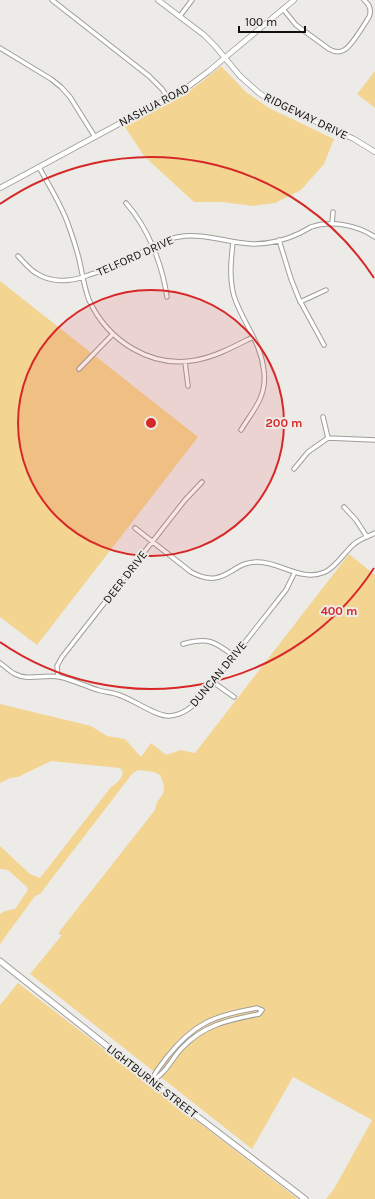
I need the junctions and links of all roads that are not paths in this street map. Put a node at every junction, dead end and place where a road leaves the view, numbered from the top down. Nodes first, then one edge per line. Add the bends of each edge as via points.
1 (52, 0) edge
2 (158, 0) edge
3 (192, 0) edge
4 (294, 0) edge
5 (364, 0) edge
6 (283, 9) junction
7 (180, 16) junction
8 (0, 48) edge
9 (225, 57) junction
10 (168, 98) junction
11 (95, 137) junction
12 (375, 152) edge
13 (39, 167) junction
14 (0, 188) edge
15 (126, 203) dead end
16 (332, 212) dead end
17 (332, 224) junction
18 (375, 237) edge
19 (279, 240) junction
20 (233, 242) junction
21 (152, 246) junction
22 (18, 256) dead end
23 (83, 277) junction
24 (326, 290) dead end
25 (167, 297) dead end
26 (300, 302) junction
27 (113, 334) junction
28 (253, 337) junction
29 (324, 345) dead end
30 (185, 362) junction
31 (79, 369) dead end
32 (188, 386) dead end
33 (323, 417) dead end
34 (241, 430) dead end
35 (328, 438) junction
36 (375, 440) edge
37 (294, 469) dead end
38 (202, 482) dead end
39 (344, 507) dead end
40 (135, 528) dead end
41 (375, 533) edge
42 (367, 537) junction
43 (153, 542) junction
44 (295, 572) junction
45 (183, 644) dead end
46 (234, 656) junction
47 (0, 663) edge
48 (58, 677) junction
49 (213, 682) junction
50 (234, 697) dead end
51 (0, 961) edge
52 (193, 1030) junction
53 (197, 1034) junction
54 (152, 1081) junction
55 (305, 1199) edge

1 - 10 street via 149,76
2 - 7 street, RIDGEWAY DRIVE
3 - 7 street
4 - 6 street, NASHUA ROAD
5 - 6 street via 369,6 369,18 348,48 340,52 332,51 296,25
6 - 9 street, NASHUA ROAD
7 - 9 street, RIDGEWAY DRIVE via 204,35
8 - 11 street via 61,87
9 - 10 street, NASHUA ROAD via 198,80
9 - 12 street, RIDGEWAY DRIVE via 249,85 266,98 354,139
10 - 11 street, NASHUA ROAD
11 - 13 street, NASHUA ROAD
13 - 14 street, NASHUA ROAD
13 - 23 street via 68,223
15 - 21 street via 143,227
16 - 17 street
17 - 18 street, TELFORD DRIVE via 350,226
17 - 19 street, TELFORD DRIVE via 310,228
19 - 20 street, TELFORD DRIVE via 257,243
19 - 26 street
20 - 21 street, TELFORD DRIVE via 204,236 186,236
20 - 28 street via 231,285
21 - 23 street, TELFORD DRIVE via 109,269
21 - 25 street via 164,278
22 - 23 street, TELFORD DRIVE via 35,272 48,278 63,281
23 - 27 street via 95,311
24 - 26 street
26 - 29 street
27 - 30 street via 130,348 148,356 165,361
27 - 31 street
28 - 30 street via 208,357
28 - 34 street via 262,356 265,380 261,399
30 - 32 street
33 - 35 street
35 - 36 street
35 - 37 street via 308,452
38 - 43 street, DEER DRIVE
39 - 42 street
40 - 43 street
41 - 42 street
42 - 44 street via 355,543 324,572 315,575
43 - 44 street via 191,572 208,578 225,576 252,562 268,563
43 - 48 street, DEER DRIVE via 62,657 58,666
44 - 46 street, DUNCAN DRIVE via 286,590
45 - 46 street via 198,640 208,641
46 - 49 street, DUNCAN DRIVE
47 - 48 street, DUNCAN DRIVE via 14,674 25,678
48 - 49 street, DUNCAN DRIVE via 116,694 161,715 170,716 193,706
49 - 50 street
51 - 54 main road, LIGHTBURNE STREET
52 - 53 street
52 - 53 street via 225,1015 257,1008 262,1010 259,1014 215,1024
52 - 54 street via 176,1046 154,1074
53 - 54 street via 180,1050 158,1078
54 - 55 main road, LIGHTBURNE STREET

